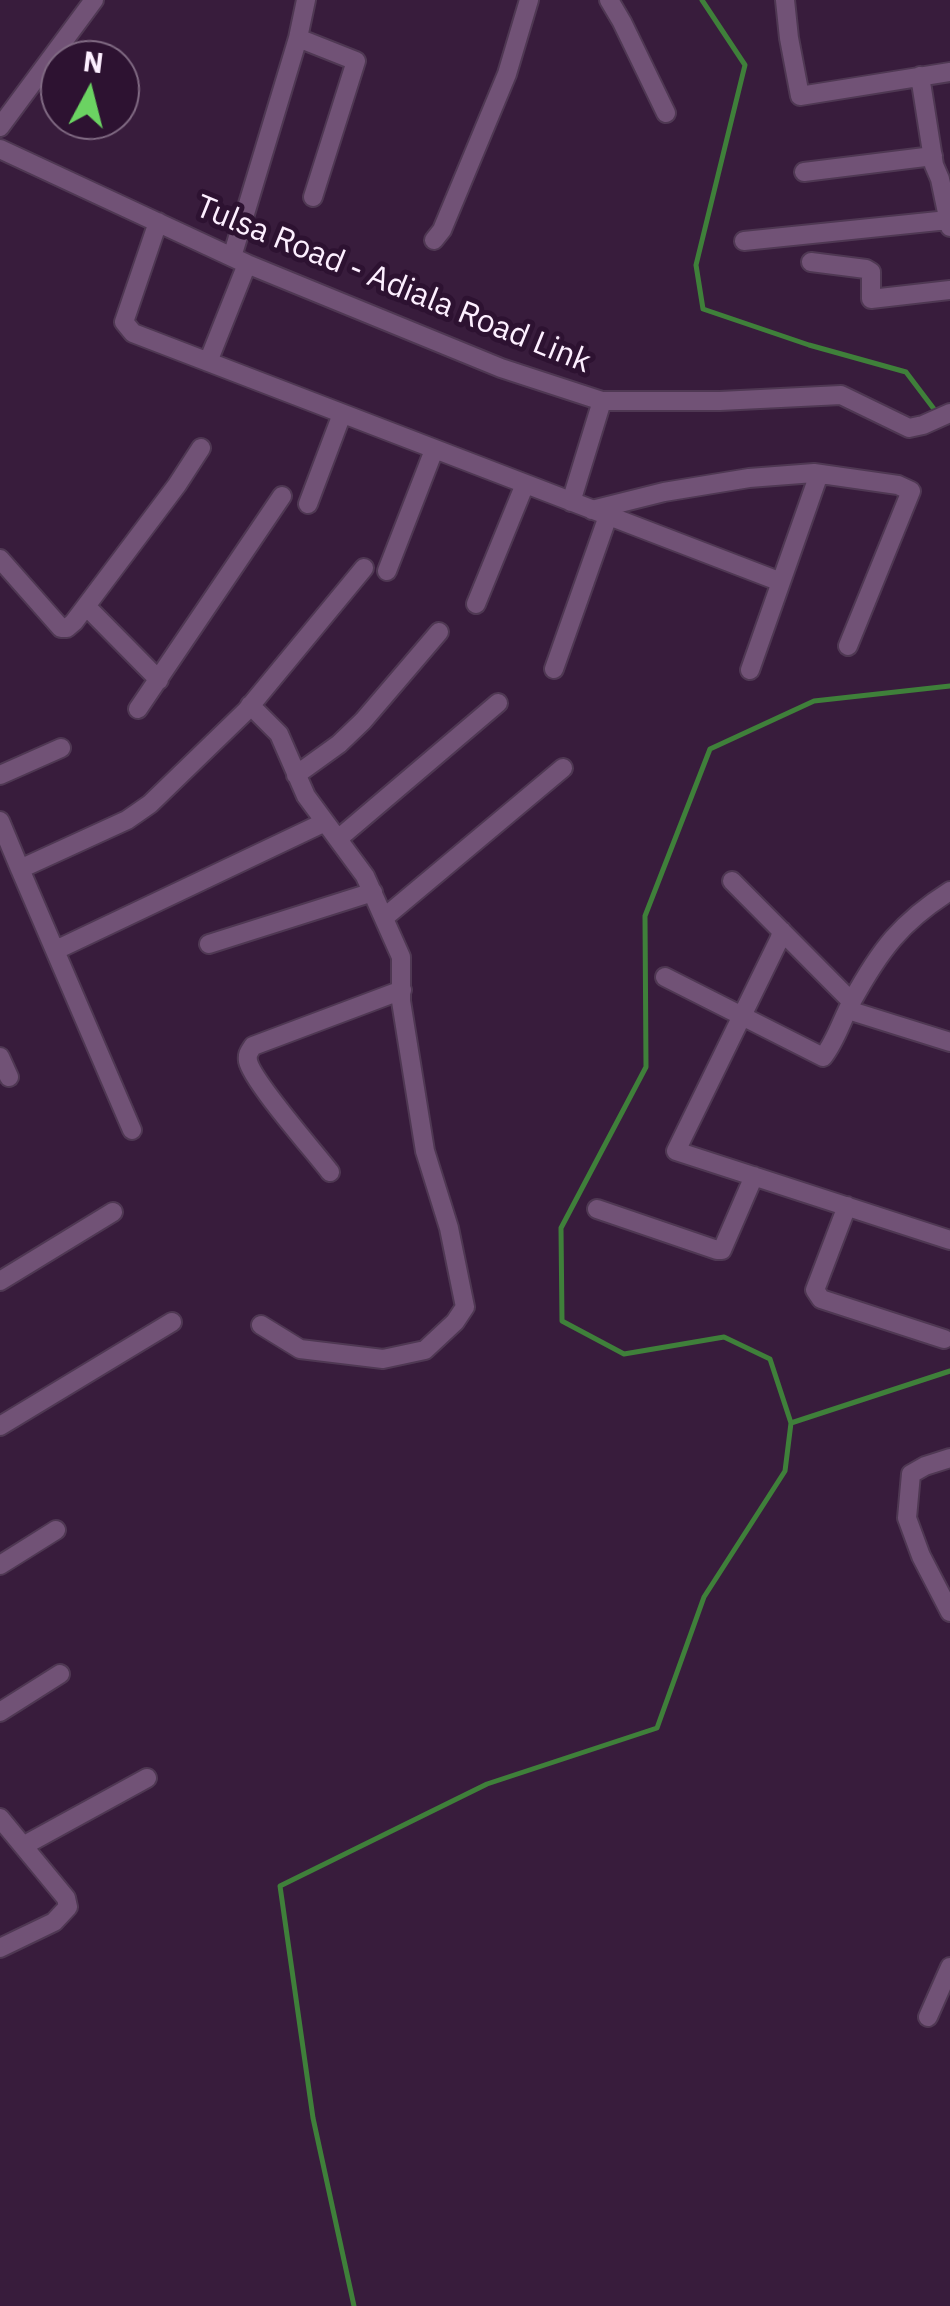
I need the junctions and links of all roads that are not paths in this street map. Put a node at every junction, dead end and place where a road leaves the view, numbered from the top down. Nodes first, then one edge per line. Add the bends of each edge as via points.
1 (94, 0) edge
2 (306, 0) edge
3 (530, 0) edge
4 (609, 0) edge
5 (785, 0) edge
6 (298, 38) junction
7 (950, 72) edge
8 (920, 76) junction
9 (666, 114) dead end
10 (0, 127) edge
11 (0, 149) edge
12 (933, 156) junction
13 (804, 172) dead end
14 (945, 178) edge
15 (314, 197) dead end
16 (158, 222) junction
17 (949, 224) edge
18 (434, 240) dead end
19 (744, 241) dead end
20 (240, 260) junction
21 (810, 262) dead end
22 (950, 290) edge
23 (208, 362) junction
24 (602, 401) junction
25 (950, 413) edge
26 (342, 414) junction
27 (201, 448) dead end
28 (434, 450) junction
29 (819, 474) junction
30 (525, 484) junction
31 (282, 496) dead end
32 (571, 502) junction
33 (308, 504) dead end
34 (600, 513) junction
35 (0, 559) edge
36 (364, 568) dead end
37 (386, 571) dead end
38 (781, 582) junction
39 (476, 604) dead end
40 (86, 606) junction
41 (439, 632) dead end
42 (848, 646) dead end
43 (554, 669) dead end
44 (750, 670) dead end
45 (159, 680) junction
46 (498, 703) dead end
47 (250, 705) junction
48 (138, 709) dead end
49 (61, 748) dead end
50 (563, 768) dead end
51 (296, 775) junction
52 (0, 776) edge
53 (0, 822) edge
54 (325, 822) junction
55 (338, 839) junction
56 (20, 869) junction
57 (732, 881) dead end
58 (950, 891) edge
59 (373, 892) junction
60 (384, 918) junction
61 (782, 931) junction
62 (209, 944) dead end
63 (56, 950) junction
64 (665, 977) dead end
65 (402, 990) junction
66 (850, 1006) junction
67 (742, 1016) junction
68 (950, 1042) edge
69 (0, 1057) edge
70 (9, 1077) dead end
71 (132, 1130) dead end
72 (330, 1172) dead end
73 (754, 1176) junction
74 (846, 1206) junction
75 (597, 1210) dead end
76 (113, 1212) dead end
77 (950, 1240) edge
78 (0, 1282) edge
79 (172, 1322) dead end
80 (261, 1324) dead end
81 (944, 1339) dead end
82 (0, 1426) edge
83 (950, 1458) edge
84 (56, 1530) dead end
85 (0, 1565) edge
86 (950, 1612) edge
87 (60, 1674) dead end
88 (0, 1712) edge
89 (147, 1778) dead end
90 (0, 1818) edge
91 (23, 1846) junction
92 (0, 1948) edge
93 (950, 1967) edge
94 (928, 2017) dead end

1 - 10 street
2 - 6 street
3 - 18 street via 507,74
4 - 9 street
5 - 8 street via 800,96
6 - 15 street via 356,61
6 - 20 street
7 - 8 street
8 - 12 street
11 - 16 street, Tulsa Road - Adiala Road Link
12 - 13 street
12 - 14 street
14 - 17 street
16 - 20 street, Tulsa Road - Adiala Road Link
16 - 23 street via 124,322 133,333
17 - 19 street
20 - 23 street
20 - 24 street, Tulsa Road - Adiala Road Link via 501,368
21 - 22 street via 871,272 871,299
23 - 26 street
24 - 25 street, Tulsa Road - Adiala Road Link via 842,394 908,428
24 - 32 street
26 - 28 street
26 - 33 street
27 - 40 street
28 - 30 street
28 - 37 street
29 - 34 street via 664,492
29 - 38 street
29 - 42 street via 912,491
30 - 32 street
30 - 39 street
31 - 45 street
32 - 34 street
34 - 38 street
34 - 43 street
35 - 40 street via 61,628
36 - 47 street
38 - 44 street
40 - 45 street
41 - 51 street via 363,720
45 - 48 street
46 - 55 street
47 - 51 street via 279,734
47 - 56 street via 150,804
49 - 52 street
50 - 60 street
51 - 54 street
53 - 56 street
54 - 55 street
54 - 63 street
55 - 59 street
56 - 63 street
57 - 61 street
58 - 66 street via 892,938
59 - 60 street
59 - 62 street
60 - 65 street via 402,956
61 - 66 street
61 - 67 street
63 - 71 street
64 - 67 street
65 - 72 street via 253,1046 248,1054 258,1080
65 - 80 street via 425,1151 465,1307 425,1350 382,1359 300,1349
66 - 67 street via 823,1057
66 - 68 street
67 - 73 street via 676,1151
69 - 70 street
73 - 74 street
73 - 75 street via 722,1250
74 - 77 street
74 - 81 street via 815,1290 821,1299
76 - 78 street
79 - 82 street
83 - 86 street via 911,1474 907,1518
84 - 85 street
87 - 88 street
89 - 91 street
90 - 91 street
91 - 92 street via 68,1907 54,1922
93 - 94 street

